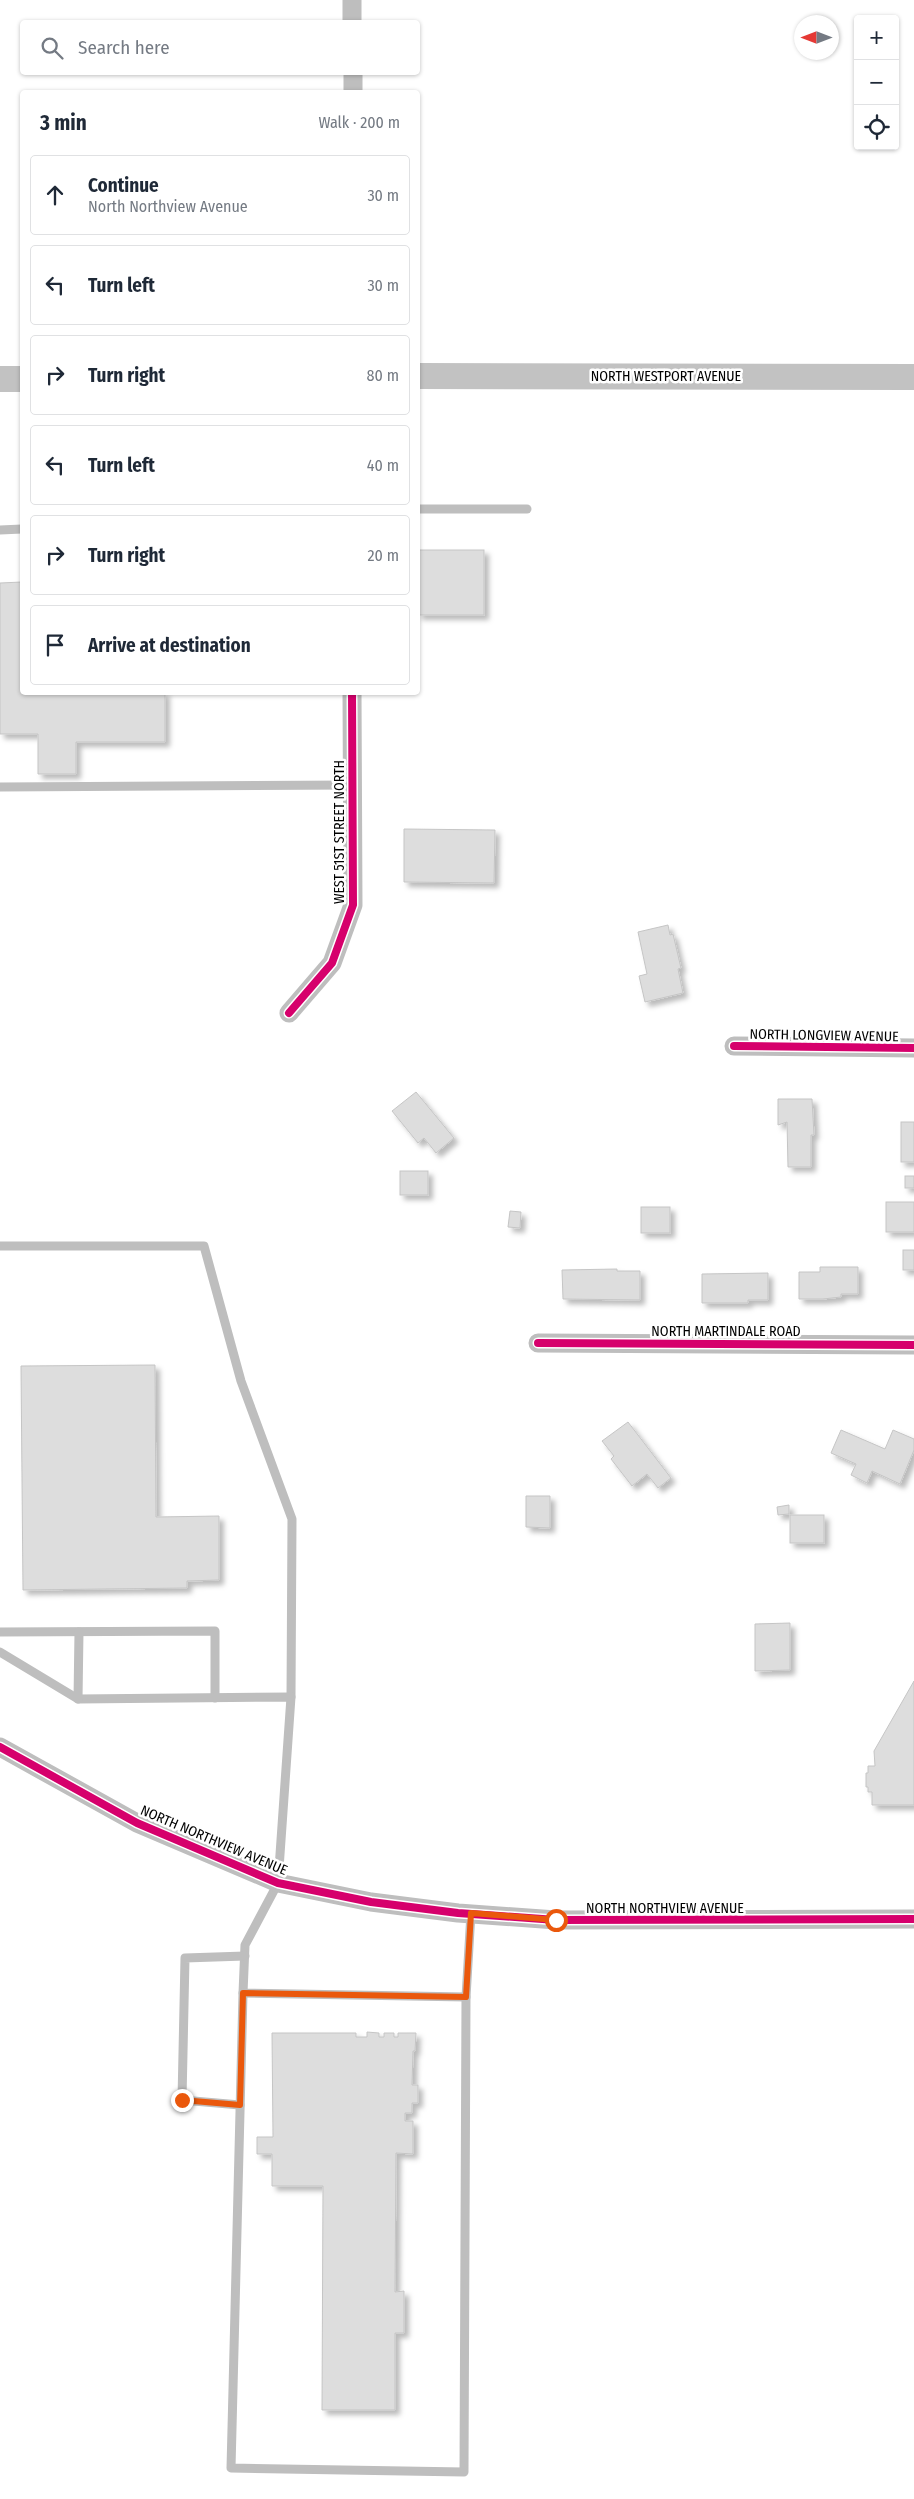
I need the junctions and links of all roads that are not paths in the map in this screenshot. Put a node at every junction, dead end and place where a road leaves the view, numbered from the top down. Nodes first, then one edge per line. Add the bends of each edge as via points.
1 (352, 0) edge
2 (352, 20) edge
3 (353, 75) edge
4 (353, 90) edge
5 (420, 376) edge
6 (914, 377) edge
7 (0, 379) edge
8 (20, 379) edge
9 (527, 509) dead end
10 (420, 510) edge
11 (20, 529) edge
12 (0, 530) edge
13 (352, 695) edge
14 (352, 785) junction
15 (0, 787) edge
16 (289, 1013) dead end
17 (734, 1046) dead end
18 (914, 1048) edge
19 (0, 1246) edge
20 (538, 1343) dead end
21 (914, 1345) edge
22 (0, 1632) edge
23 (79, 1632) junction
24 (0, 1652) edge
25 (291, 1697) junction
26 (215, 1698) junction
27 (78, 1699) junction
28 (0, 1747) edge
29 (278, 1883) junction
30 (471, 1913) junction
31 (914, 1920) edge
32 (245, 1956) junction
33 (243, 1993) junction
34 (466, 1997) junction
35 (240, 2105) junction

1 - 2 street
3 - 4 street
5 - 6 main road, NORTH WESTPORT AVENUE
7 - 8 main road
9 - 10 lane
11 - 12 lane
13 - 14 street, WEST 51ST STREET NORTH
14 - 15 lane
14 - 16 street, WEST 51ST STREET NORTH via 353,905 332,963
17 - 18 street, NORTH LONGVIEW AVENUE
19 - 25 lane via 204,1246 241,1381 292,1519
20 - 21 street, NORTH MARTINDALE ROAD
22 - 23 lane
23 - 26 lane via 215,1631
23 - 27 lane
24 - 27 lane
25 - 26 lane
25 - 29 lane
26 - 27 lane
28 - 29 street, NORTH NORTHVIEW AVENUE via 137,1823
29 - 30 street, NORTH NORTHVIEW AVENUE via 371,1902
29 - 32 lane via 246,1945
30 - 31 street, NORTH NORTHVIEW AVENUE via 556,1920
30 - 34 lane
32 - 33 lane
32 - 35 lane via 185,1958 182,2100
33 - 34 lane
33 - 35 lane
34 - 35 lane via 464,2472 231,2468

